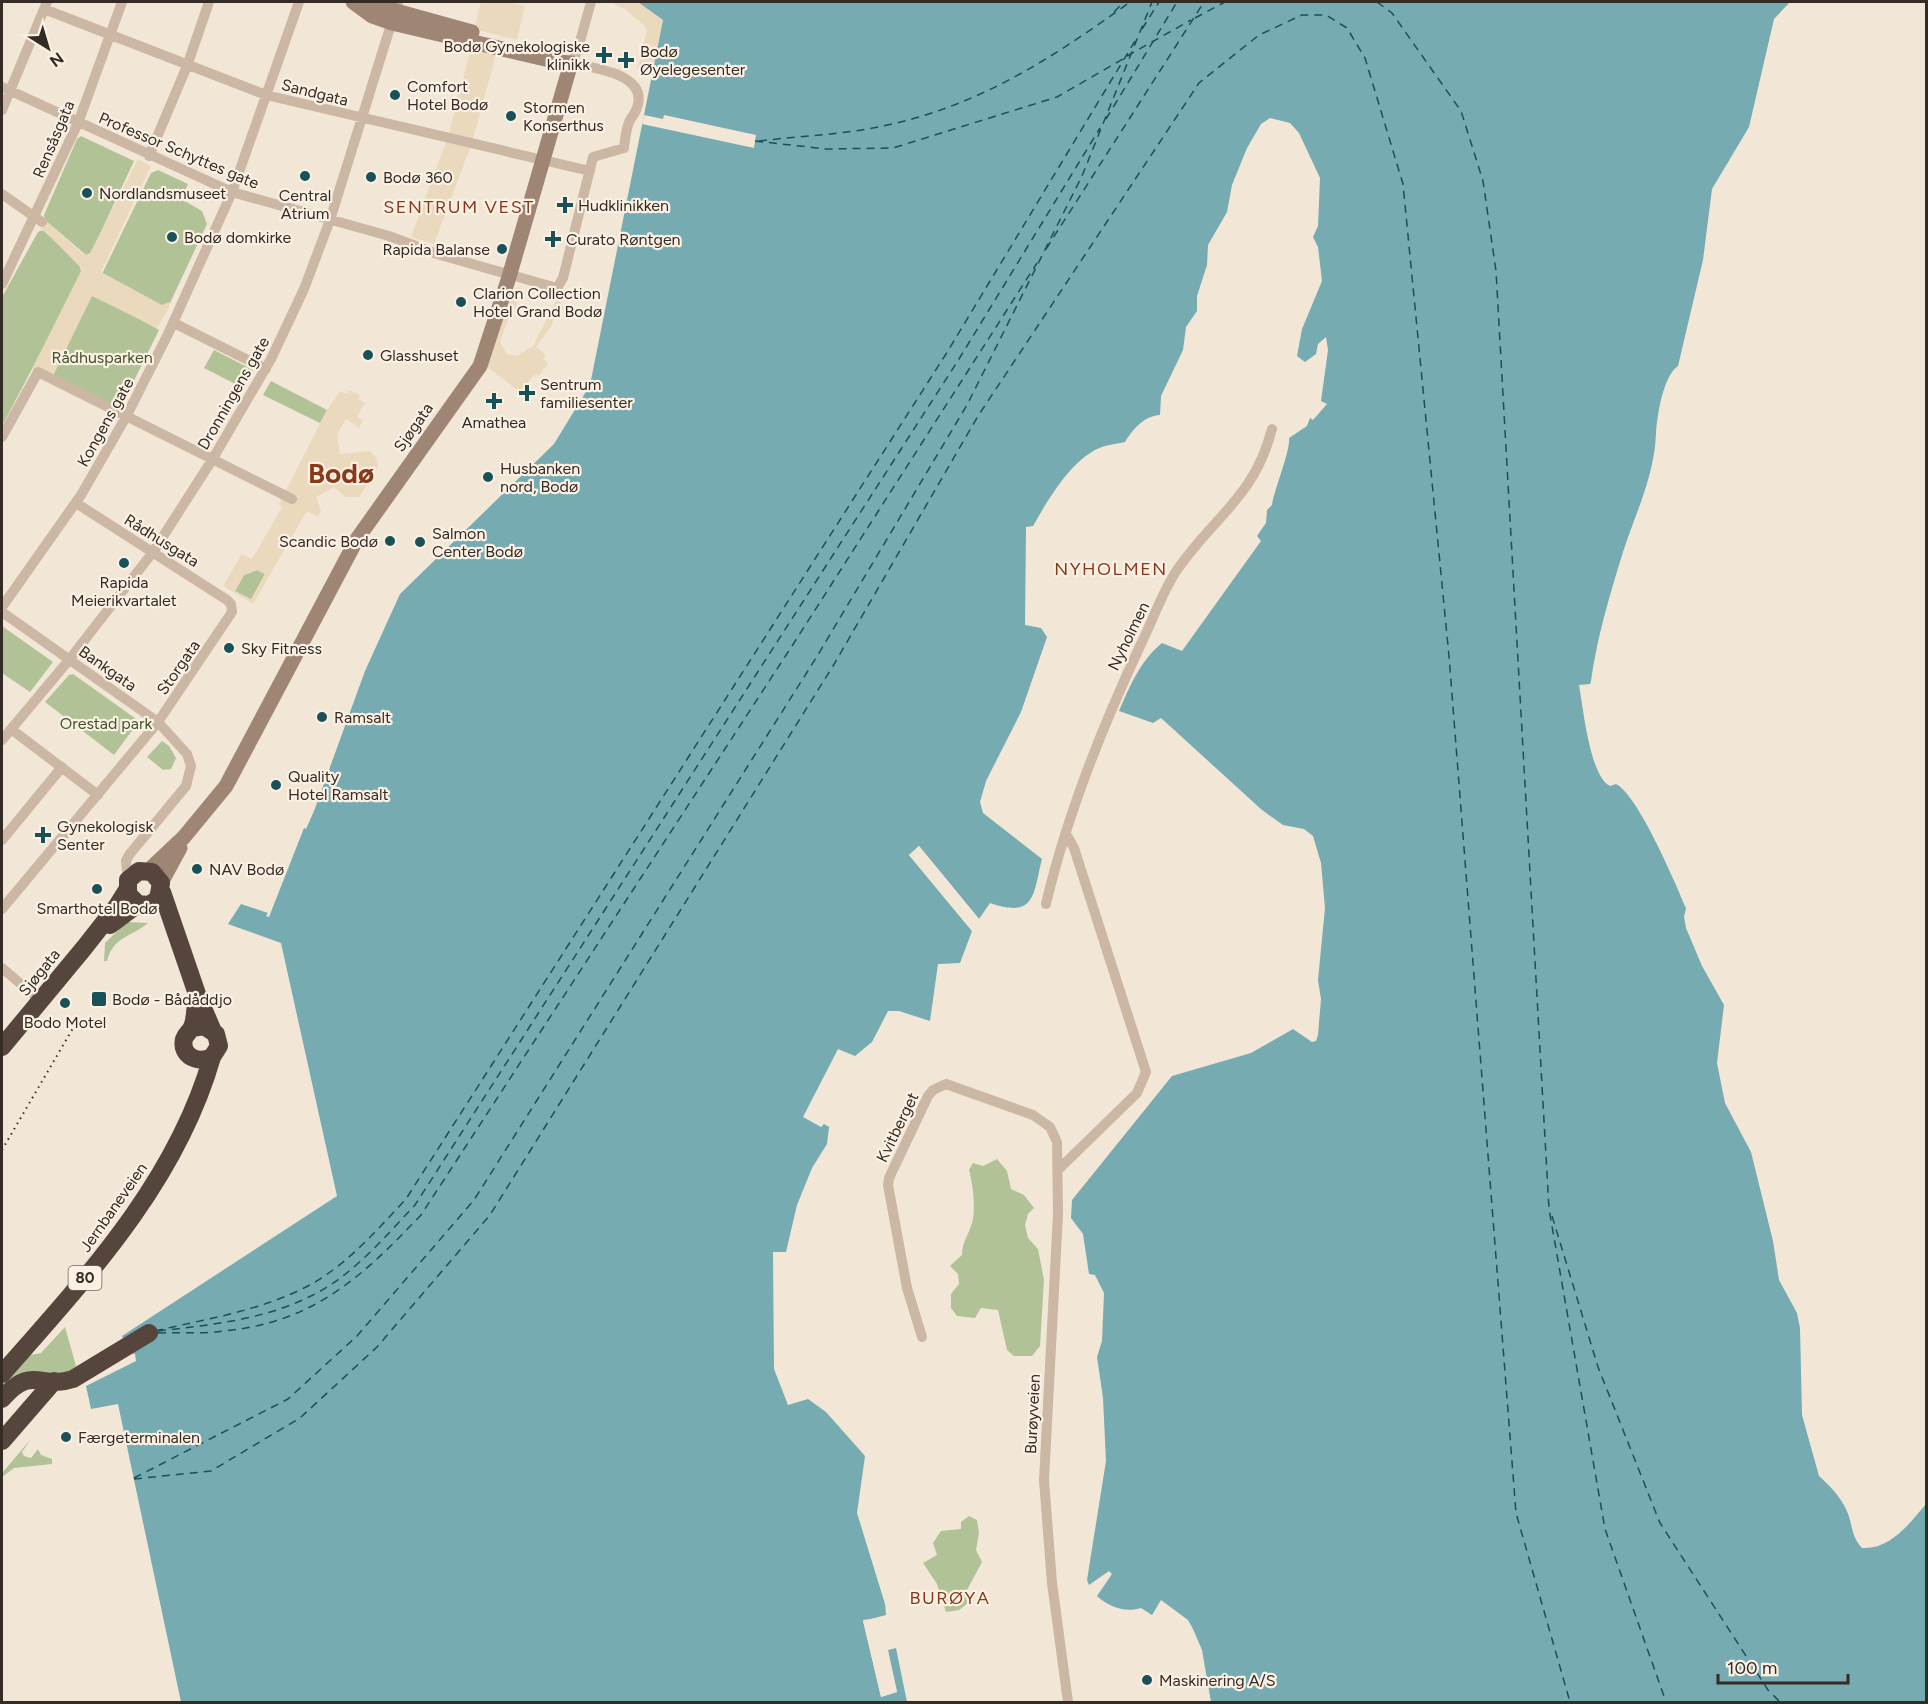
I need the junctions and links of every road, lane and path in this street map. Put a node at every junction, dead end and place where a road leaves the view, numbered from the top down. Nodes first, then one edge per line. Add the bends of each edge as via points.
1 (122, 2) edge
2 (209, 2) edge
3 (299, 2) edge
4 (353, 2) edge
5 (373, 2) edge
6 (591, 2) edge
7 (45, 5) edge
8 (395, 12) edge
9 (111, 34) junction
10 (571, 63) junction
11 (188, 66) junction
12 (6, 89) edge
13 (266, 95) junction
14 (2, 110) edge
15 (363, 119) junction
16 (78, 123) junction
17 (149, 156) junction
18 (544, 161) junction
19 (590, 171) junction
20 (232, 192) junction
21 (2, 194) edge
22 (39, 219) junction
23 (330, 220) junction
24 (509, 277) junction
25 (2, 284) edge
26 (174, 322) junction
27 (266, 369) junction
28 (126, 417) junction
29 (1272, 429) dead end
30 (2, 437) edge
31 (212, 460) junction
32 (292, 499) dead end
33 (76, 503) junction
34 (153, 552) junction
35 (231, 604) joint
36 (2, 607) edge
37 (2, 612) edge
38 (69, 660) junction
39 (158, 722) junction
40 (11, 729) junction
41 (2, 740) edge
42 (62, 767) junction
43 (98, 795) junction
44 (1066, 834) junction
45 (2, 840) edge
46 (136, 846) junction
47 (145, 881) junction
48 (1046, 904) dead end
49 (142, 905) junction
50 (2, 909) edge
51 (178, 944) junction
52 (84, 948) junction
53 (2, 968) edge
54 (197, 994) junction
55 (41, 1001) junction
56 (192, 1028) junction
57 (212, 1029) junction
58 (2, 1047) edge
59 (190, 1057) junction
60 (212, 1057) junction
61 (194, 1107) junction
62 (1050, 1127) joint
63 (1060, 1168) junction
64 (149, 1333) dead end
65 (922, 1337) dead end
66 (2, 1374) edge
67 (54, 1381) junction
68 (2, 1399) edge
69 (2, 1441) edge
70 (1068, 1702) edge

1 - 9 street, Rensåsgata
2 - 11 street
3 - 13 street, Kongens gate
4 - 8 street via 372,16
5 - 8 street
6 - 10 street, Sjøgata
7 - 9 street, Sandgata
7 - 12 street
8 - 10 street via 561,53
8 - 15 street, Dronningens gate
9 - 11 street, Sandgata
9 - 16 street, Rensåsgata
10 - 18 street, Sjøgata
10 - 19 street via 619,75 638,91 637,111 629,121 624,148 593,157
11 - 13 street, Sandgata
11 - 17 street
12 - 14 street
12 - 16 street, Professor Schyttes gate
13 - 15 street, Sandgata
13 - 20 street, Kongens gate
15 - 18 street, Sandgata
15 - 23 street, Dronningens gate
16 - 17 street, Professor Schyttes gate
16 - 22 street, Rensåsgata
17 - 20 street, Professor Schyttes gate
18 - 19 street, Sandgata
18 - 24 street, Sjøgata
19 - 24 street, Professor Schyttes gate via 563,278 557,288
20 - 23 street, Professor Schyttes gate
20 - 26 street, Kongens gate
21 - 22 street
22 - 25 street, Rensåsgata
23 - 24 street, Professor Schyttes gate via 413,243
23 - 27 street, Dronningens gate via 304,289
24 - 47 street, Sjøgata via 480,366 357,539 226,786
26 - 27 street
26 - 28 street, Kongens gate
27 - 31 street, Dronningens gate
28 - 30 street via 38,372
28 - 31 street
28 - 33 street, Kongens gate
29 - 44 street, Nyholmen via 1252,480 1175,574 1120,688
31 - 32 street
31 - 34 street, Dronningens gate
33 - 34 street, Rådhusgata
33 - 36 street, Kongens gate
34 - 35 street, Rådhusgata
34 - 38 street, Dronningens gate
35 - 39 street, Storgata via 230,617
37 - 38 street, Bankgata
38 - 39 street, Bankgata
38 - 40 street, Dronningens gate
39 - 43 street, Storgata
39 - 46 street, Bankgata via 182,745 191,766 190,774 180,795
40 - 41 street, Dronningens gate
40 - 42 street
42 - 43 street
42 - 45 street
43 - 50 street, Storgata
44 - 48 street, Nyholmen
44 - 63 street via 1074,848 1146,1072 1137,1093
46 - 47 street
46 - 47 street via 126,861
47 - 49 highway, Sjøgata via 156,901
47 - 49 highway, 80 via 129,897
47 - 51 highway, Jernbaneveien / 80
47 - 52 highway, Sjøgata
49 - 51 highway, Jernbaneveien / 80 via 163,922
49 - 52 highway, Sjøgata
51 - 54 highway, Jernbaneveien / 80
52 - 55 highway, Sjøgata
53 - 55 street
54 - 56 highway, Jernbaneveien / 80
54 - 57 highway, Jernbaneveien / 80
55 - 58 highway, Sjøgata
56 - 57 highway
56 - 59 highway, Jernbaneveien / 80 via 184,1042
57 - 60 highway, Jernbaneveien / 80 via 219,1043
59 - 60 highway via 201,1061
59 - 61 highway, Jernbaneveien / 80 via 195,1075
60 - 61 highway, Jernbaneveien / 80
61 - 66 highway, Jernbaneveien / 80 via 171,1157 126,1227
62 - 63 street, Burøyveien via 1057,1142
62 - 65 street, Kvitberget via 1033,1115 954,1085 939,1085 928,1096 888,1185
63 - 70 street, Burøyveien via 1044,1480 1052,1583
64 - 67 highway via 73,1379
67 - 68 highway via 24,1381
67 - 69 highway

